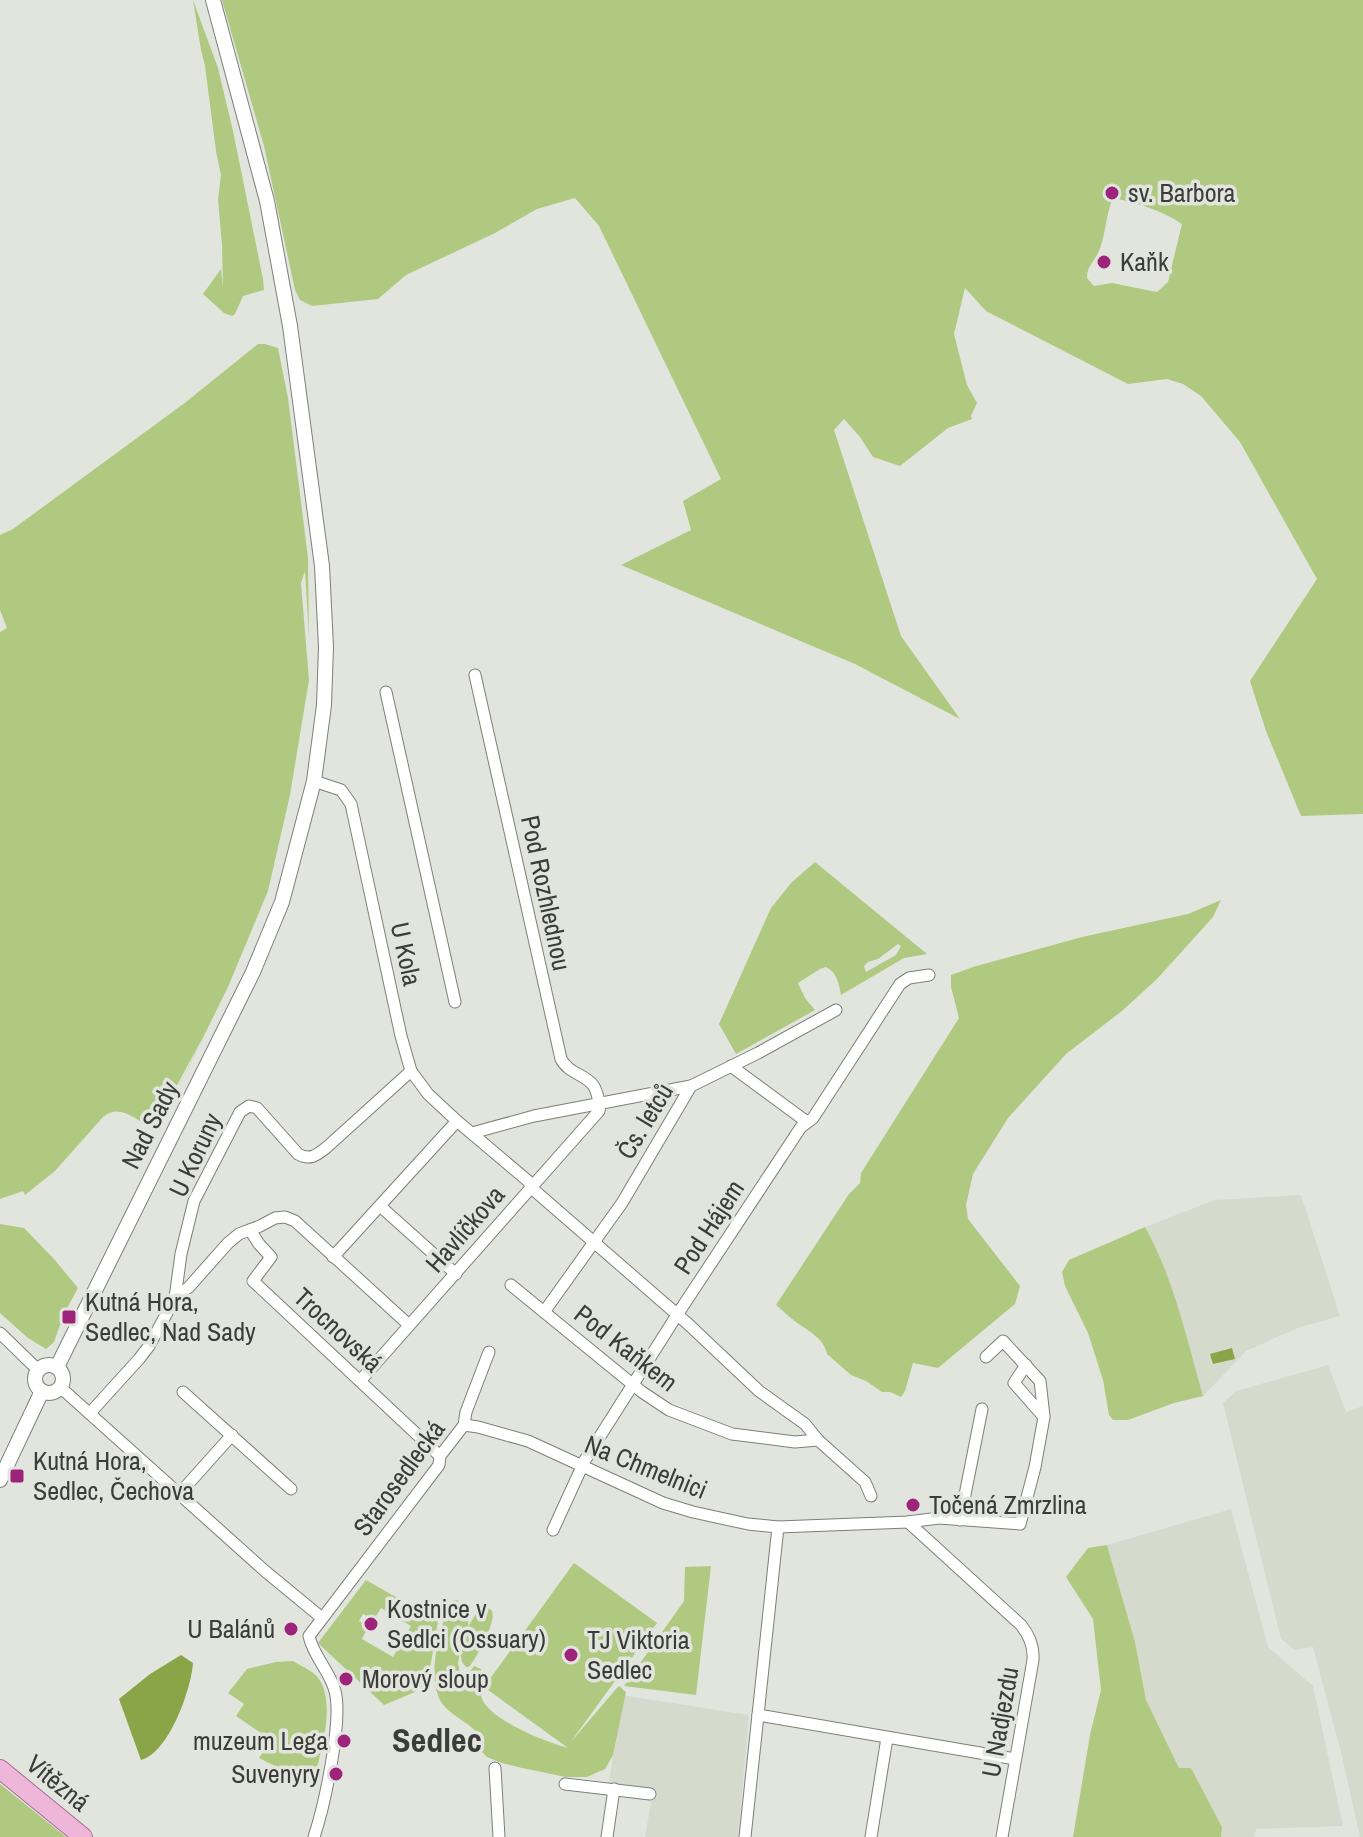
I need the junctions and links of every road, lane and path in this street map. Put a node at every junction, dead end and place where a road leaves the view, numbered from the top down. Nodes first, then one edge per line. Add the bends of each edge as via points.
1 (213, 0) edge
2 (475, 675) dead end
3 (386, 692) dead end
4 (314, 781) junction
5 (929, 975) dead end
6 (455, 1002) dead end
7 (836, 1010) dead end
8 (731, 1066) junction
9 (411, 1071) junction
10 (691, 1086) junction
11 (600, 1105) junction
12 (457, 1121) junction
13 (807, 1122) junction
14 (472, 1133) junction
15 (532, 1186) junction
16 (380, 1206) junction
17 (250, 1230) junction
18 (595, 1242) junction
19 (333, 1257) junction
20 (456, 1274) junction
21 (511, 1285) dead end
22 (175, 1298) junction
23 (544, 1312) junction
24 (677, 1315) junction
25 (409, 1325) junction
26 (0, 1333) edge
27 (489, 1352) dead end
28 (986, 1357) dead end
29 (1026, 1365) junction
30 (57, 1367) junction
31 (38, 1370) junction
32 (360, 1381) junction
33 (634, 1384) junction
34 (60, 1387) junction
35 (42, 1391) junction
36 (183, 1392) dead end
37 (982, 1409) dead end
38 (90, 1413) junction
39 (1044, 1417) junction
40 (464, 1425) junction
41 (232, 1435) junction
42 (818, 1440) junction
43 (440, 1456) junction
44 (582, 1466) junction
45 (0, 1480) edge
46 (291, 1489) dead end
47 (180, 1493) junction
48 (871, 1496) dead end
49 (960, 1520) junction
50 (908, 1522) junction
51 (778, 1527) junction
52 (553, 1530) dead end
53 (322, 1618) junction
54 (758, 1715) junction
55 (887, 1738) junction
56 (1015, 1759) junction
57 (495, 1768) dead end
58 (0, 1769) edge
59 (565, 1784) dead end
60 (614, 1789) junction
61 (650, 1794) dead end
62 (83, 1837) edge
63 (314, 1837) edge
64 (499, 1837) edge
65 (607, 1837) edge
66 (745, 1837) edge
67 (871, 1837) edge
68 (1002, 1837) edge

1 - 4 street, Nad Sady via 267,201 317,523 326,647
2 - 11 street, Pod Rozhlednou via 561,1059 591,1083
3 - 6 street
4 - 9 street, U Kola via 341,790 351,804
4 - 30 street, Nad Sady via 282,902 253,972
5 - 13 street, Pod Hájem via 900,984
7 - 8 street, Čs. letců
8 - 10 street, Čs. letců
8 - 13 street
9 - 12 street, U Kola
9 - 22 street, U Koruny via 313,1157 298,1154 257,1108 240,1112 194,1201
10 - 11 street
10 - 18 street, Čs. letců
11 - 14 street
11 - 15 street, Havlíčkova
12 - 14 street, U Kola
12 - 16 street
13 - 24 street, Pod Hájem
14 - 15 street, U Kola
15 - 18 street, U Kola
15 - 20 street, Havlíčkova
16 - 19 street
16 - 20 street
17 - 19 street, U Koruny via 285,1217
17 - 22 street, U Koruny via 228,1243
17 - 32 street, Trocnovská via 271,1257 253,1281
18 - 23 street, Čs. letců
18 - 24 street, U Kola
19 - 25 street
20 - 25 street, Havlíčkova
21 - 23 street, Pod Kaňkem
22 - 38 street, U Koruny via 149,1346
23 - 33 street, Pod Kaňkem
24 - 33 street, Pod Hájem
24 - 42 street
25 - 32 street, Havlíčkova
26 - 31 street
27 - 40 street, Starosedlecká
28 - 29 street via 1003,1341
29 - 39 street, Na Chmelnici via 1040,1381
29 - 39 street via 1014,1383
30 - 31 street
30 - 34 street
31 - 35 street via 35,1382
32 - 43 street, Trocnovská
33 - 42 street, Pod Kaňkem via 669,1410 725,1432
33 - 44 street, Pod Hájem
34 - 35 street
34 - 38 street
35 - 45 street
36 - 41 street
37 - 49 street
38 - 47 street
39 - 49 street, Na Chmelnici via 1020,1524
40 - 43 street, Starosedlecká
40 - 44 street, Na Chmelnici via 528,1441
41 - 46 street
41 - 47 street
42 - 48 street via 865,1482
43 - 53 street, Starosedlecká via 439,1465
44 - 51 street, Na Chmelnici via 663,1503
44 - 52 street, Pod Hájem
47 - 53 street
49 - 50 street, Na Chmelnici
50 - 51 street, Na Chmelnici
50 - 56 street, U Nadjezdu via 1030,1638 1033,1660
51 - 54 street
53 - 63 street via 309,1636 338,1704
54 - 55 street
54 - 66 street
55 - 56 street
55 - 67 street
56 - 68 street, U Nadjezdu
57 - 64 street
58 - 62 main road, Vítězná
59 - 60 street
60 - 61 street
60 - 65 street

